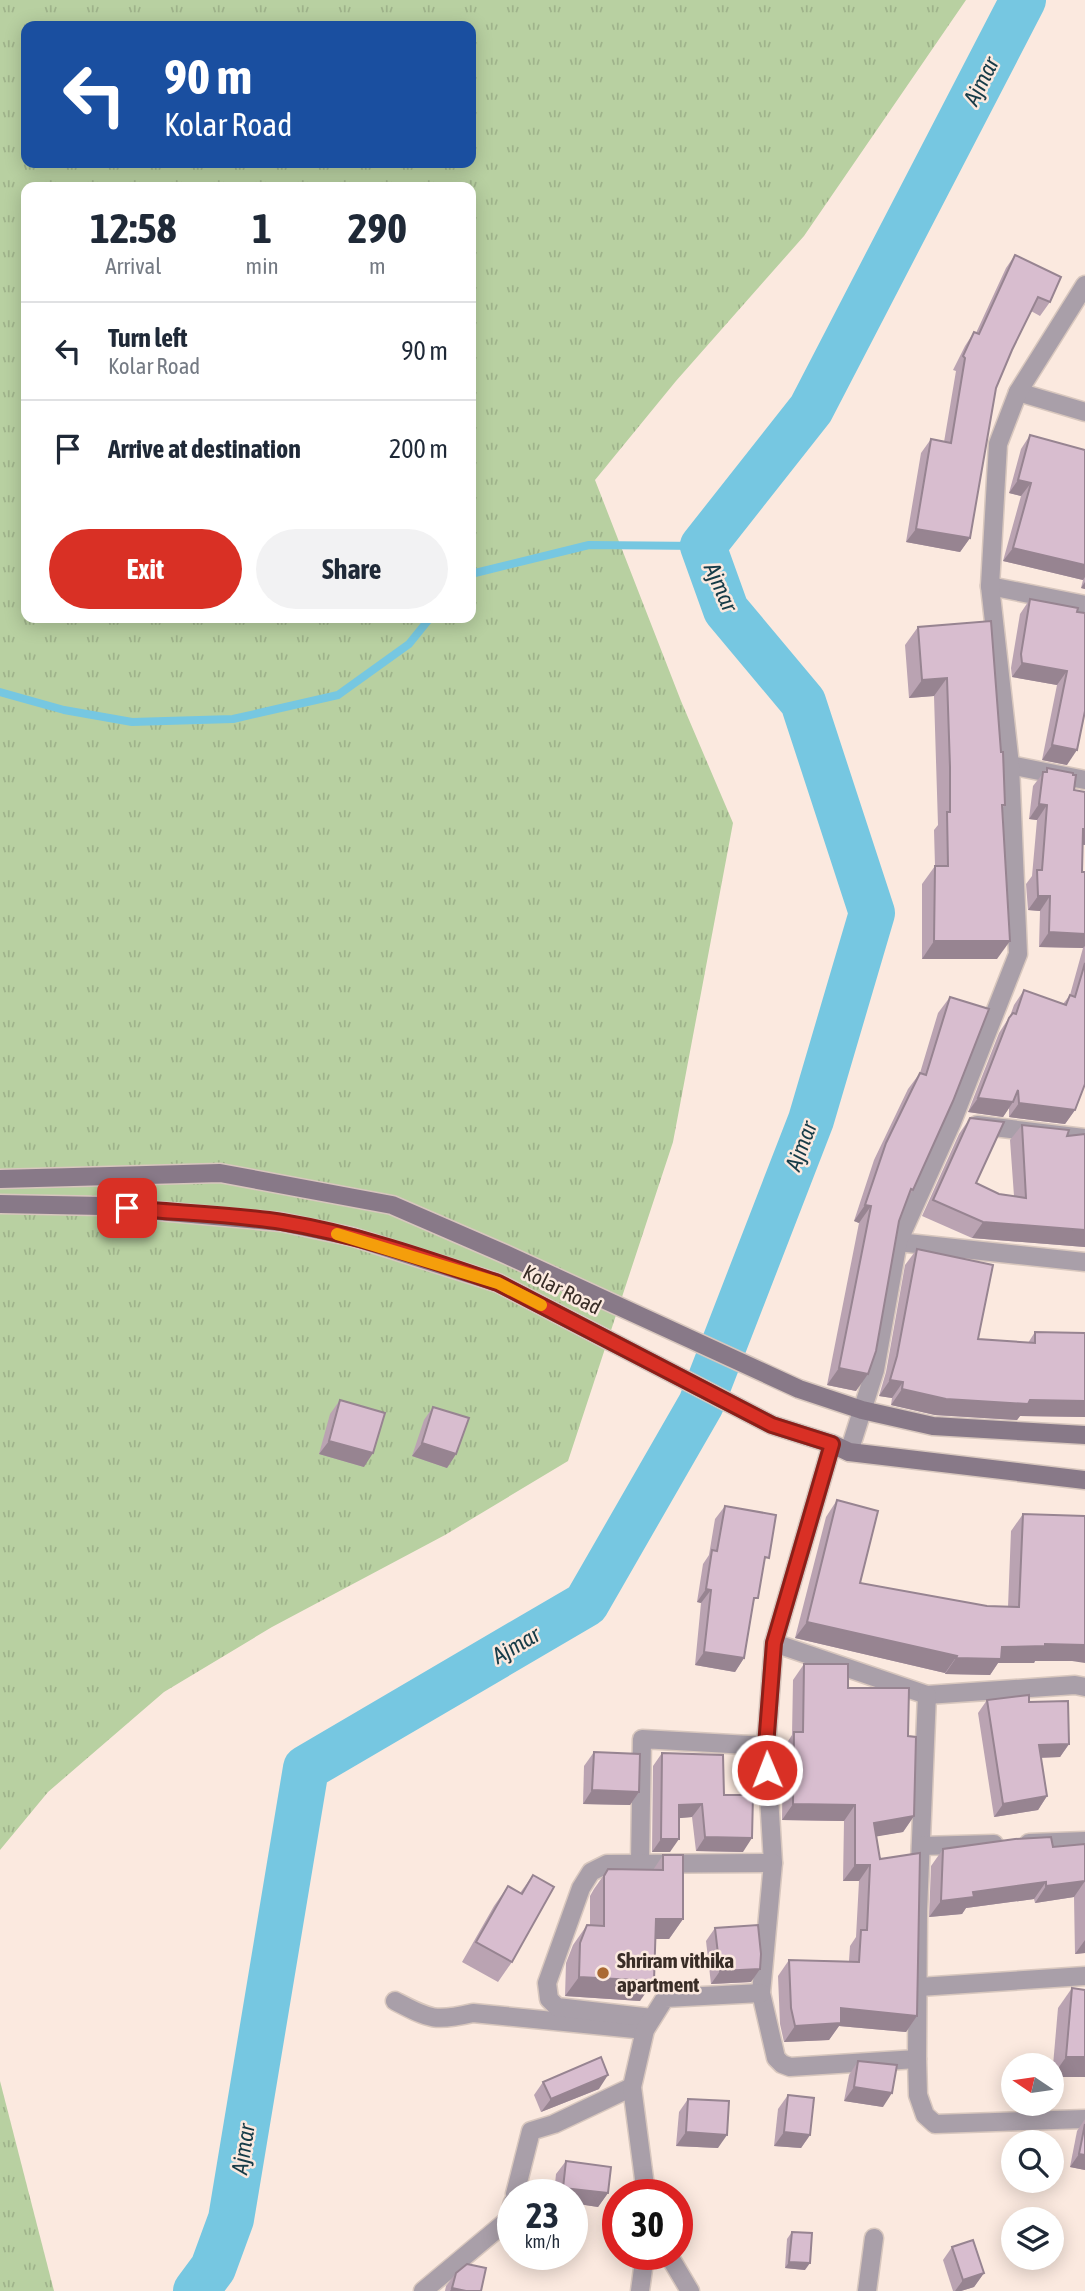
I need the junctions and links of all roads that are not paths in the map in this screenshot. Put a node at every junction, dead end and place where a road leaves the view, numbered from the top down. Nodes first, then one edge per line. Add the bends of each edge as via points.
1 (1085, 285) edge
2 (1018, 392) junction
3 (1085, 412) edge
4 (990, 586) junction
5 (1085, 605) edge
6 (1010, 765) junction
7 (1085, 780) edge
8 (952, 1122) junction
9 (1085, 1138) edge
10 (0, 1179) edge
11 (0, 1204) edge
12 (898, 1242) junction
13 (1085, 1262) edge
14 (862, 1410) junction
15 (1085, 1436) edge
16 (841, 1448) junction
17 (1085, 1480) edge
18 (774, 1643) junction
19 (1085, 1687) edge
20 (927, 1695) junction
21 (766, 1746) junction
22 (1085, 1841) edge
23 (921, 1846) junction
24 (640, 1862) junction
25 (773, 1863) junction
26 (1085, 1976) edge
27 (919, 1987) junction
28 (761, 1993) junction
29 (395, 2001) dead end
30 (648, 2024) junction
31 (917, 2059) junction
32 (632, 2087) junction
33 (1085, 2119) edge
34 (519, 2179) edge
35 (644, 2179) edge
36 (497, 2229) edge
37 (874, 2238) dead end
38 (643, 2270) edge
39 (678, 2270) edge
40 (424, 2291) edge
41 (640, 2291) edge
42 (690, 2291) edge
43 (867, 2291) edge

1 - 2 street
2 - 3 street
2 - 4 street via 998,444
4 - 5 street
4 - 6 street
6 - 7 street
6 - 8 street via 1018,954
8 - 9 street
8 - 12 street
10 - 14 main road, Kolar Road via 219,1173 392,1205 799,1390
11 - 16 main road, Kolar Road via 102,1206 281,1222 353,1237 498,1283 772,1425
12 - 13 street
12 - 14 street via 875,1370
14 - 15 main road, Kolar Road via 933,1426
14 - 16 street
16 - 17 main road, Kolar Road
16 - 18 street
18 - 20 street
18 - 21 street
19 - 20 street
20 - 23 street
21 - 24 street via 642,1739
21 - 25 street
22 - 23 street
23 - 27 street
24 - 25 street
24 - 30 street via 607,1864 591,1871 547,1983 549,1999 557,2007
25 - 28 street
26 - 27 street
27 - 31 street
28 - 30 street via 665,1998
28 - 31 street via 776,2058 782,2064
29 - 30 street via 428,2018 473,2013
30 - 32 street
31 - 33 street via 918,2095 925,2115 935,2124
32 - 34 street via 531,2132
32 - 35 street
36 - 40 street
37 - 43 street
38 - 41 street
39 - 42 street

